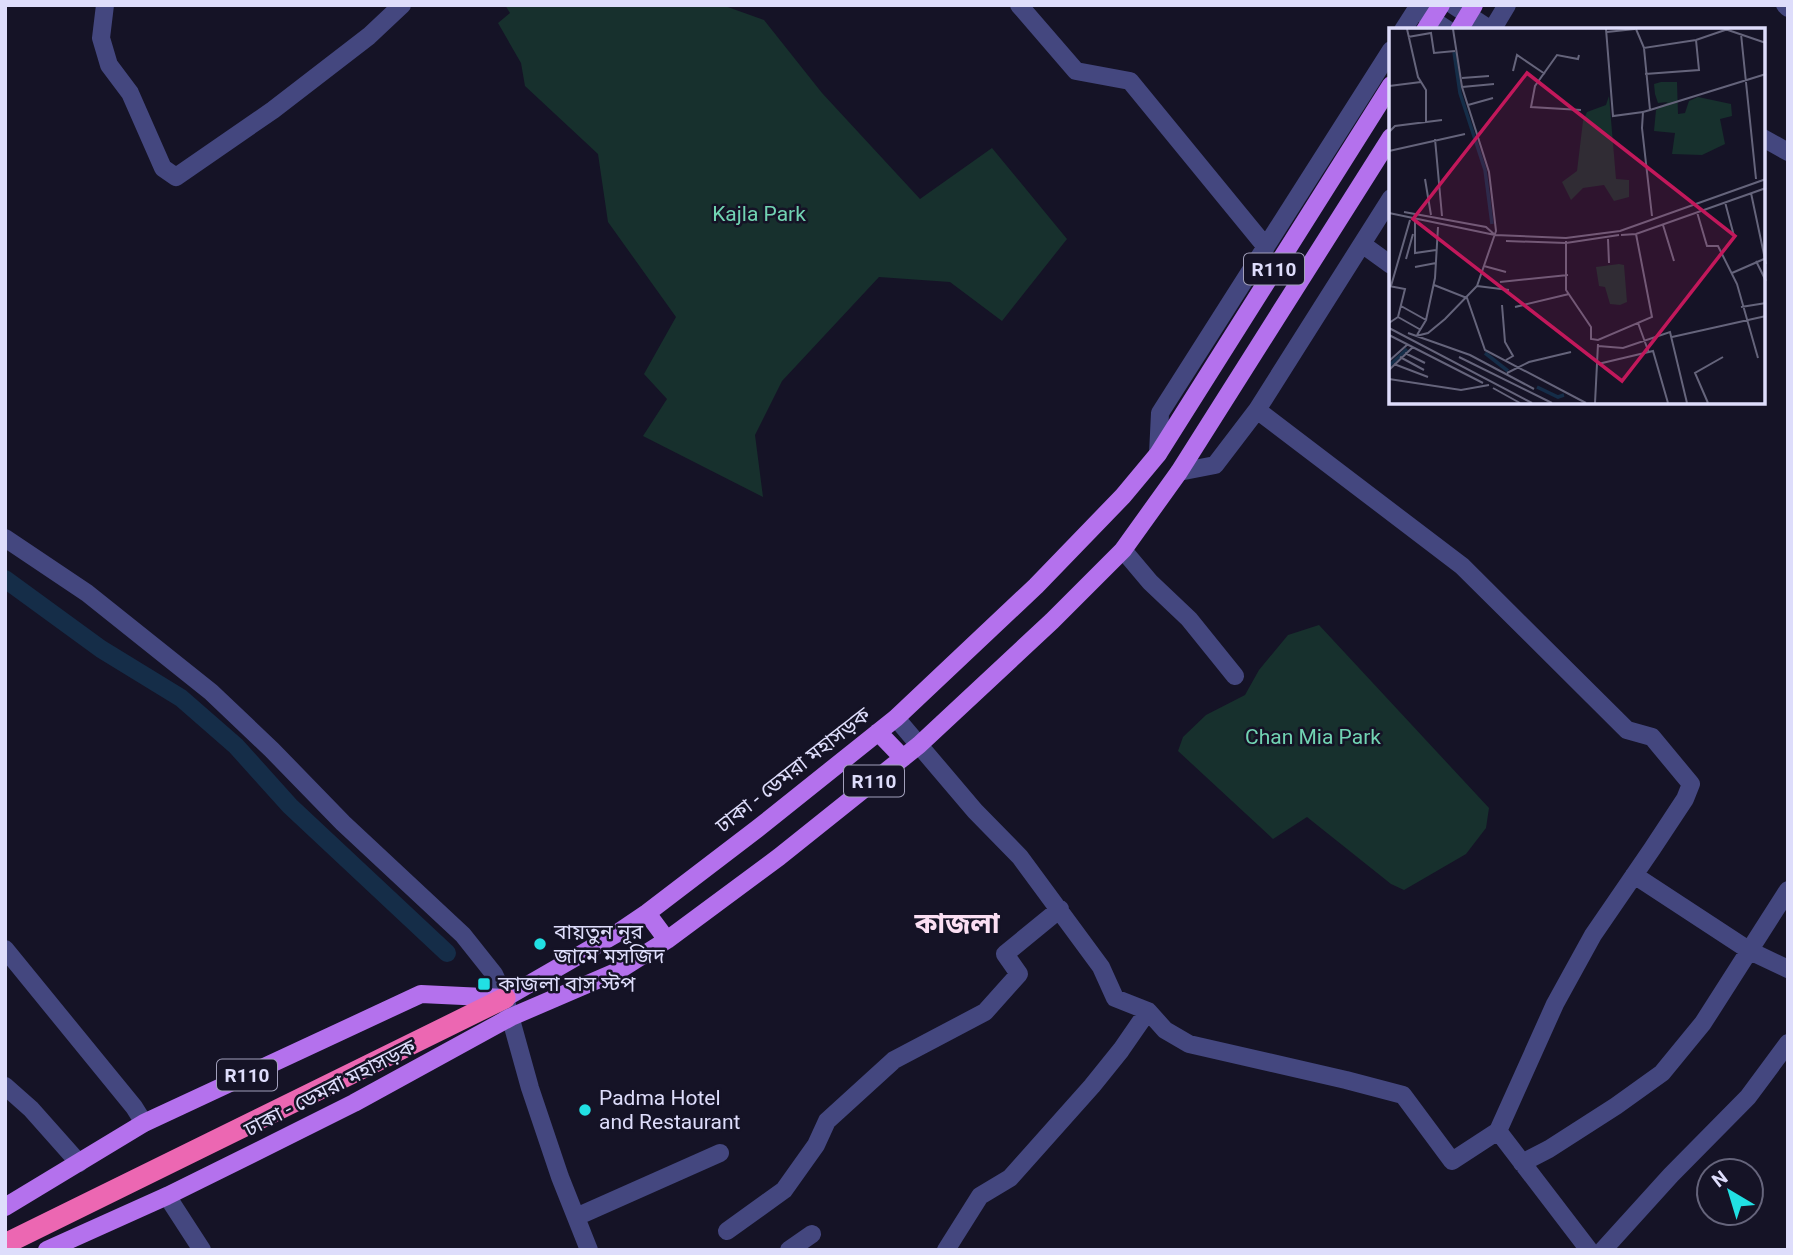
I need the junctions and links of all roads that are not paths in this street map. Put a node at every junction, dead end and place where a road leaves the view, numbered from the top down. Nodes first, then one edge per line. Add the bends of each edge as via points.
1 (105, 5) edge
2 (402, 5) edge
3 (1019, 5) edge
4 (1441, 5) edge
5 (1453, 5) edge
6 (1474, 5) edge
7 (1507, 5) edge
8 (1418, 7) edge
9 (1404, 28) edge
10 (1426, 28) edge
11 (1445, 28) edge
12 (1460, 28) edge
13 (1488, 28) edge
14 (1492, 28) edge
15 (1389, 53) edge
16 (1389, 88) edge
17 (1765, 139) edge
18 (1389, 140) edge
19 (1788, 152) edge
20 (1389, 201) edge
21 (1362, 244) junction
22 (1266, 247) junction
23 (1389, 264) edge
24 (1257, 410) junction
25 (1157, 454) junction
26 (1179, 472) junction
27 (5, 538) edge
28 (1123, 550) junction
29 (1235, 676) dead end
30 (896, 718) junction
31 (878, 732) junction
32 (919, 745) junction
33 (903, 758) junction
34 (1634, 875) junction
35 (1788, 890) edge
36 (1060, 909) junction
37 (647, 913) junction
38 (667, 940) junction
39 (5, 949) edge
40 (1750, 951) junction
41 (1788, 969) edge
42 (508, 1008) junction
43 (1148, 1011) junction
44 (1788, 1043) edge
45 (392, 1054) junction
46 (5, 1086) edge
47 (144, 1124) junction
48 (1498, 1131) junction
49 (720, 1153) dead end
50 (79, 1163) junction
51 (1522, 1163) junction
52 (167, 1196) junction
53 (5, 1207) edge
54 (576, 1217) junction
55 (727, 1231) dead end
56 (812, 1234) dead end
57 (5, 1237) edge
58 (5, 1244) edge
59 (47, 1250) edge
60 (202, 1250) edge
61 (589, 1250) edge
62 (789, 1250) edge
63 (946, 1250) edge
64 (1589, 1250) edge
65 (1602, 1250) edge

1 - 2 street via 101,38 109,65 130,93 163,168 176,177 273,110
3 - 22 street via 1076,71 1130,82
4 - 10 main road, bridge
5 - 13 street
6 - 12 main road, bridge
7 - 14 street
8 - 9 street
8 - 11 street
15 - 22 street
16 - 25 main road, ঢাকা - ডেমরা মহাসড়ক / R110
17 - 19 street
18 - 26 main road, ঢাকা - ডেমরা মহাসড়ক / R110
20 - 21 street
21 - 23 street
21 - 24 street
22 - 25 street via 1160,413
24 - 26 street via 1215,466
24 - 34 street via 1462,566 1627,730 1652,737 1691,784
25 - 30 main road, ঢাকা - ডেমরা মহাসড়ক / R110 via 1036,586
26 - 28 main road, ঢাকা - ডেমরা মহাসড়ক / R110
27 - 42 street via 88,593 211,692 442,914 494,974
28 - 29 street
28 - 32 main road, ঢাকা - ডেমরা মহাসড়ক / R110
30 - 31 main road, ঢাকা - ডেমরা মহাসড়ক / R110
30 - 32 street
31 - 33 main road
31 - 37 main road, ঢাকা - ডেমরা মহাসড়ক / R110
32 - 33 main road, ঢাকা - ডেমরা মহাসড়ক / R110
32 - 36 street via 1020,857
33 - 38 main road, ঢাকা - ডেমরা মহাসড়ক / R110
34 - 40 street
34 - 48 street via 1593,935 1555,1004
35 - 40 street
36 - 43 street via 1101,967 1115,998
36 - 55 street via 1005,954 1020,974 985,1012 894,1060 827,1121 784,1190
37 - 38 main road
37 - 42 main road, ঢাকা - ডেমরা মহাসড়ক / R110
38 - 42 main road, ঢাকা - ডেমরা মহাসড়ক / R110 via 618,971
39 - 47 street
40 - 41 street
40 - 51 street via 1703,1023 1662,1073
42 - 45 highway
42 - 47 main road, ঢাকা - ডেমরা মহাসড়ক / R110 via 421,994
42 - 52 main road, ঢাকা - ডেমরা মহাসড়ক / R110 via 354,1102
42 - 54 street via 530,1087
43 - 48 street via 1165,1030 1189,1044 1403,1096 1452,1160
43 - 63 street via 1092,1087 1010,1178 980,1196
44 - 65 street via 1748,1097
45 - 57 highway via 248,1113 86,1191
45 - 58 highway
46 - 50 street
47 - 50 main road, ঢাকা - ডেমরা মহাসড়ক / R110
48 - 51 street
49 - 54 street
50 - 53 main road, ঢাকা - ডেমরা মহাসড়ক / R110
51 - 64 street
52 - 59 main road, ঢাকা - ডেমরা মহাসড়ক / R110
52 - 60 street
54 - 61 street
56 - 62 street

